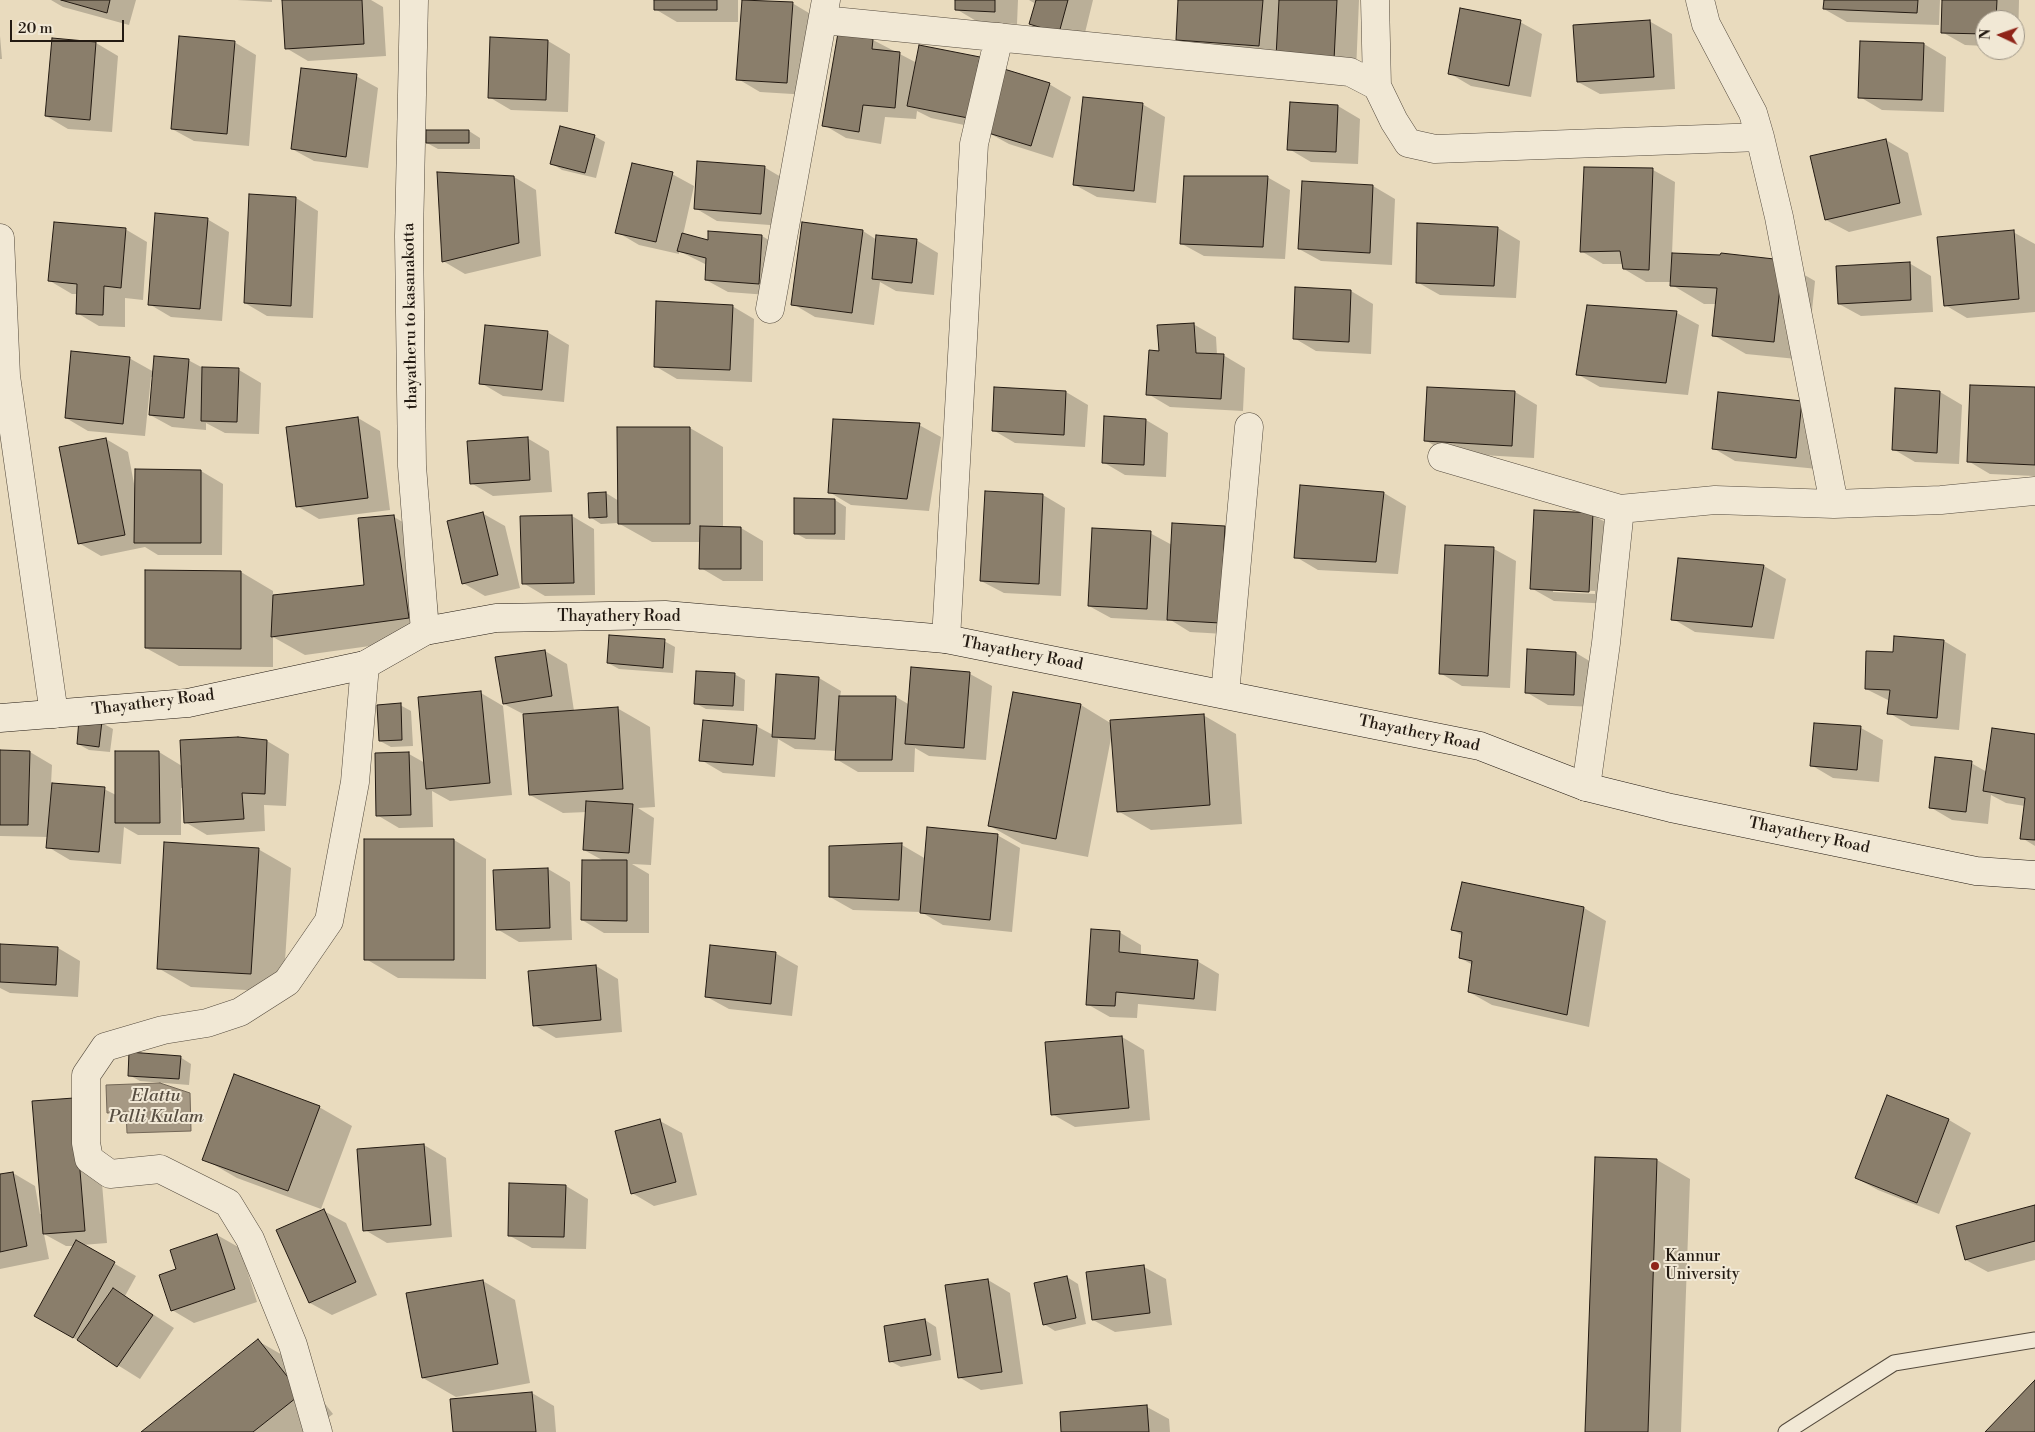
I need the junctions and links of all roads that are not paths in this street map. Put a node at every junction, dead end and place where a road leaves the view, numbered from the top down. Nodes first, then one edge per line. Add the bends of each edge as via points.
1 (414, 0) edge
2 (1375, 0) edge
3 (1700, 0) edge
4 (824, 10) edge
5 (999, 36) junction
6 (1377, 86) junction
7 (1760, 137) junction
8 (0, 238) edge
9 (770, 309) dead end
10 (1249, 427) dead end
11 (1442, 457) dead end
12 (2035, 491) edge
13 (1834, 504) junction
14 (1620, 509) junction
15 (425, 631) junction
16 (946, 639) junction
17 (365, 665) junction
18 (1225, 694) junction
19 (54, 714) junction
20 (0, 718) edge
21 (1586, 787) junction
22 (2035, 875) edge
23 (2035, 1340) edge
24 (318, 1432) edge
25 (1786, 1432) edge

1 - 15 street, thayatheru to kasanakotta via 409,236 412,466
2 - 6 street
3 - 7 street via 1706,24 1753,113
4 - 5 street
4 - 9 street
5 - 6 street via 1350,72
5 - 16 street via 974,144
6 - 7 street via 1408,143 1435,149
7 - 13 street via 1779,217
8 - 19 street via 6,376
10 - 18 street
11 - 14 street
12 - 13 street via 1941,500
13 - 14 street via 1715,500
14 - 21 street
15 - 16 street, Thayathery Road via 496,618 665,615
15 - 17 street, Thayathery Road
16 - 18 street, Thayathery Road
17 - 19 street, Thayathery Road via 188,703
17 - 24 street via 355,782 329,921 287,982 240,1012 105,1047 86,1075 89,1159 110,1174 160,1169 228,1203 250,1239 293,1345
18 - 21 street, Thayathery Road via 1480,746
19 - 20 street, Thayathery Road
21 - 22 street, Thayathery Road via 1672,808 1976,870
23 - 25 lane via 1894,1363

